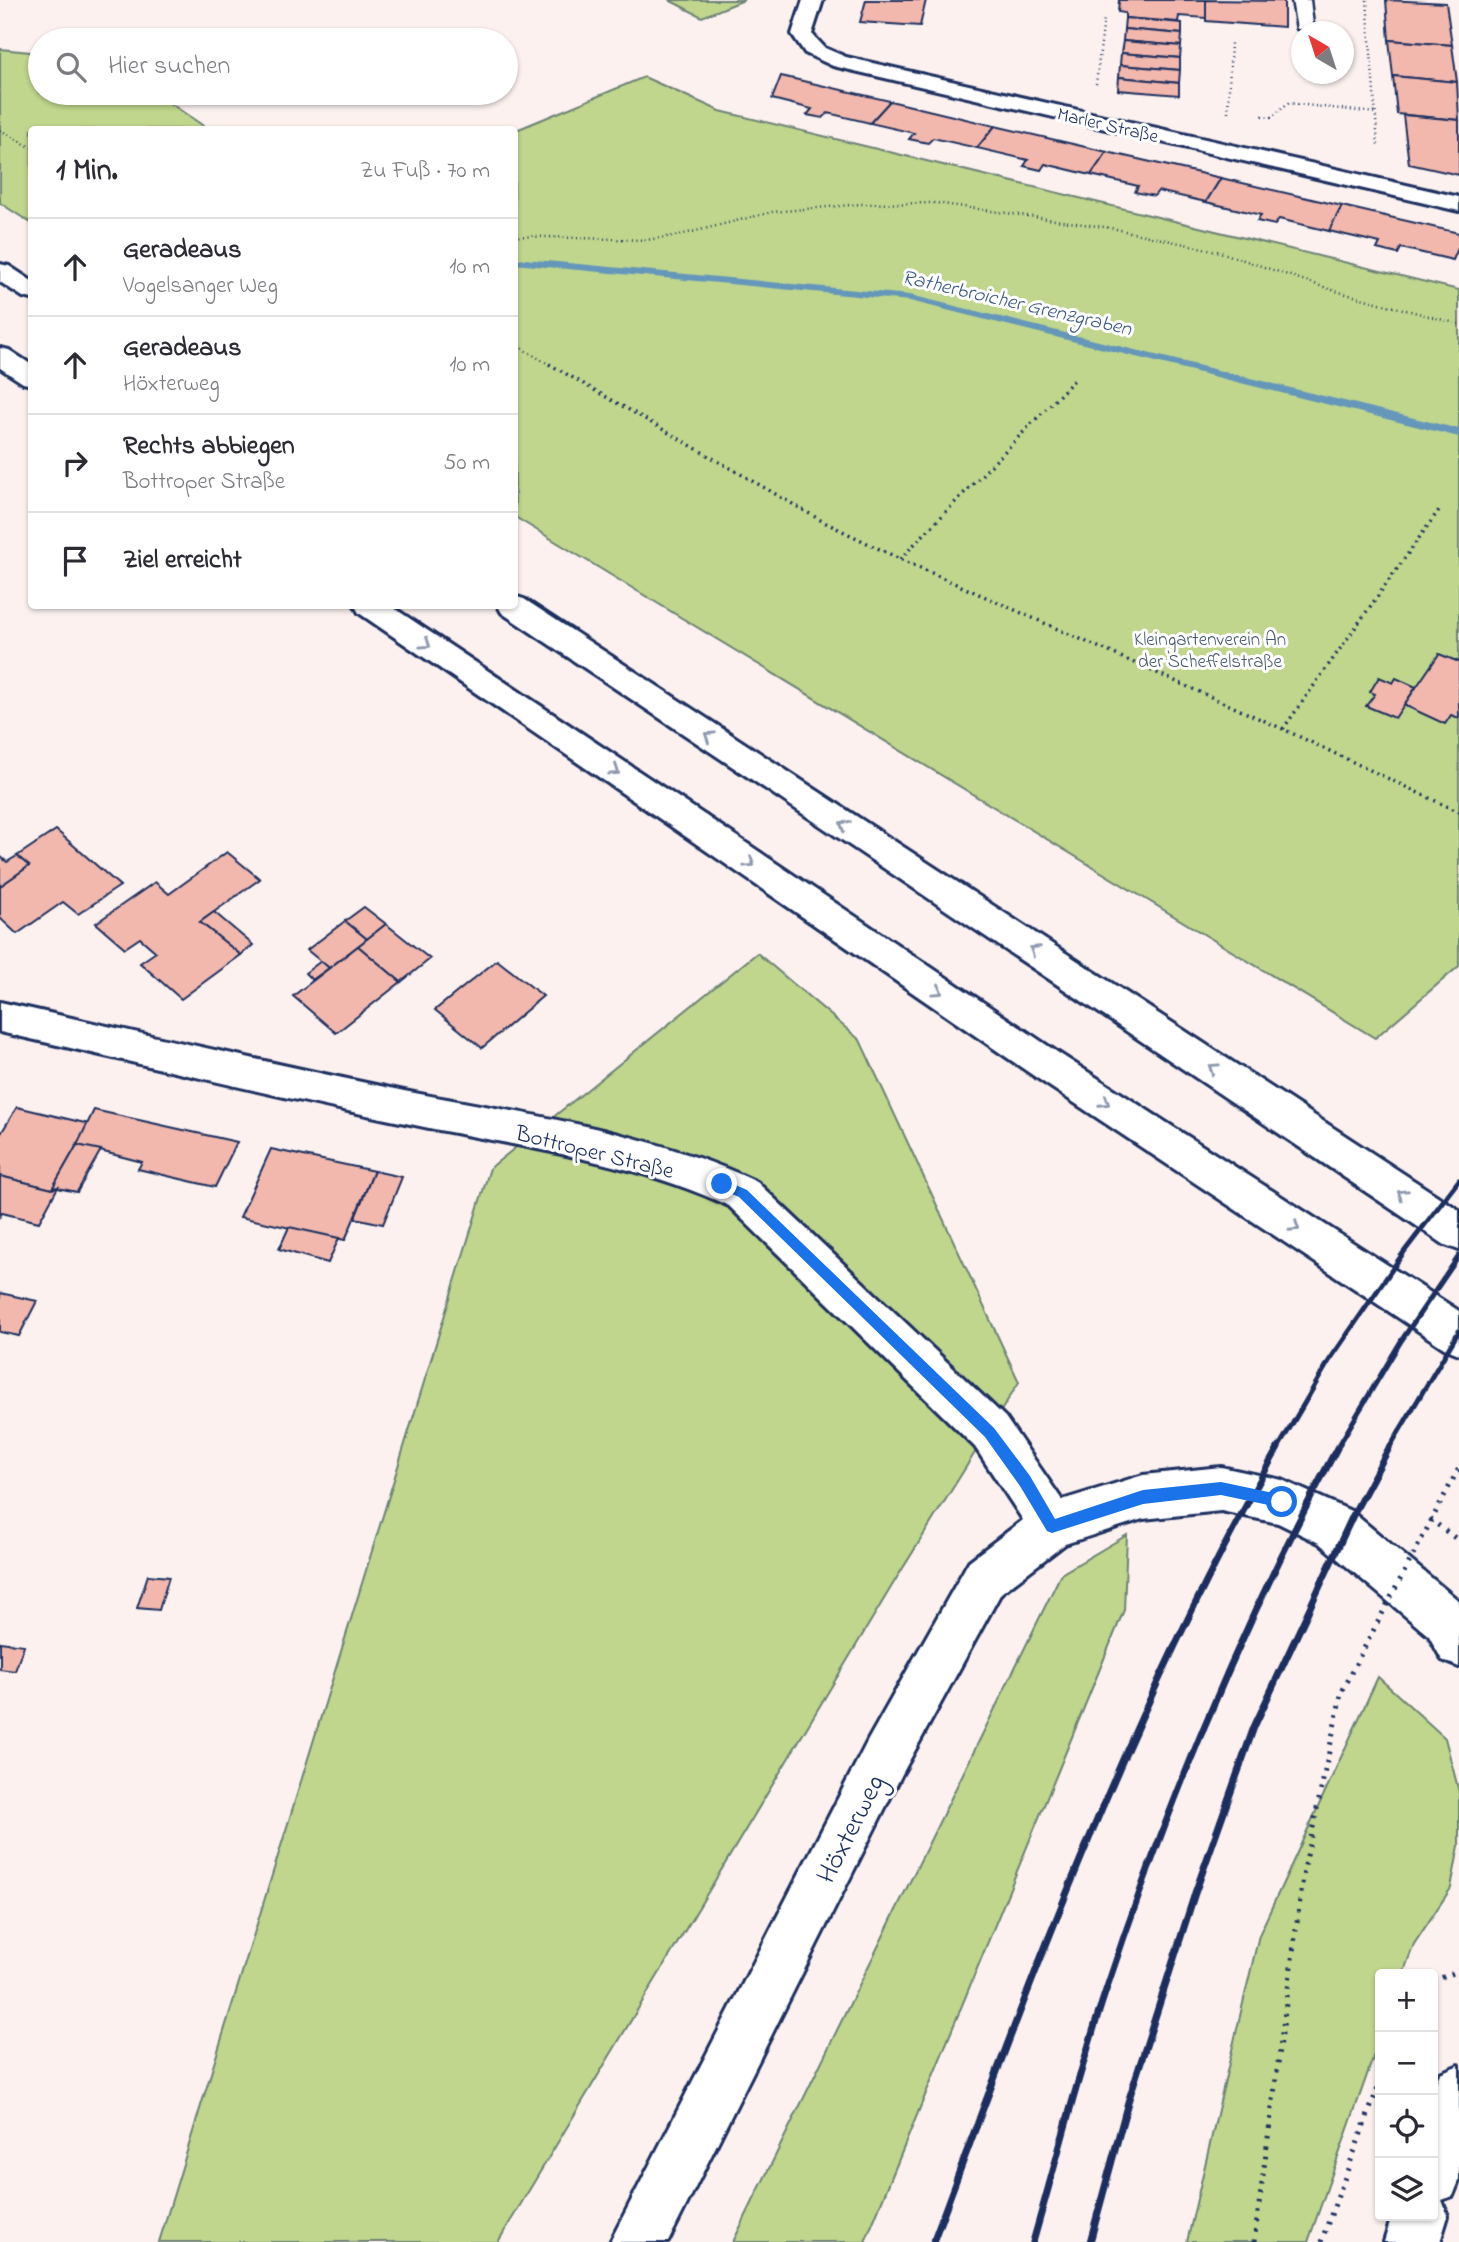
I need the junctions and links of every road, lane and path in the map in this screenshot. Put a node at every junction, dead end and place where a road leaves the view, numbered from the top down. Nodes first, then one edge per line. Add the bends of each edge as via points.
1 (813, 0) edge
2 (1301, 0) edge
3 (1367, 0) edge
4 (1104, 19) dead end
5 (1304, 21) edge
6 (1231, 43) dead end
7 (1216, 112) dead end
8 (1376, 113) junction
9 (1261, 116) dead end
10 (1080, 118) junction
11 (0, 130) edge
12 (28, 146) edge
13 (1365, 183) junction
14 (1459, 204) edge
15 (518, 236) edge
16 (0, 271) edge
17 (28, 289) edge
18 (1459, 324) edge
19 (518, 346) edge
20 (0, 356) edge
21 (28, 374) edge
22 (1076, 378) dead end
23 (1439, 510) dead end
24 (900, 559) junction
25 (374, 609) edge
26 (518, 609) edge
27 (1283, 729) junction
28 (1459, 812) edge
29 (0, 1017) edge
30 (1459, 1232) edge
31 (1459, 1334) edge
32 (1459, 1468) edge
33 (1430, 1518) junction
34 (1052, 1527) junction
35 (1459, 1541) edge
36 (1459, 1643) edge
37 (1459, 1971) edge
38 (1438, 1979) edge
39 (1459, 2092) edge
40 (1375, 2095) edge
41 (1438, 2160) edge
42 (1418, 2221) edge
43 (638, 2242) edge
44 (1254, 2242) edge
45 (1321, 2242) edge
46 (1412, 2242) edge

1 - 10 main road, Marler Straße via 802,34 817,54
2 - 5 lane
3 - 8 path
4 - 10 path via 1095,100
6 - 7 path via 1228,113
8 - 9 path via 1288,103 1272,117
8 - 13 path via 1379,148
10 - 13 main road, Marler Straße
11 - 12 path
13 - 14 main road, Marler Straße
15 - 18 path via 646,240 772,212 936,203 1111,228 1217,251 1335,291
16 - 17 main road
19 - 24 path via 824,522
20 - 21 main road
22 - 24 path
23 - 27 path
24 - 27 path
25 -> 31 main road via 1048,1065
30 -> 26 main road
27 - 28 path
29 - 34 main road, Bottroper Straße via 615,1150 743,1194 990,1432
32 - 33 path, bridge
33 - 35 path
33 - 44 path, bridge via 1342,1690 1304,1870
34 - 36 main road, Höxterweg via 1143,1497 1221,1489 1282,1502 1335,1527 1445,1620
34 - 43 main road, Höxterweg via 985,1577 885,1757
37 - 38 path
39 - 41 main road
40 - 45 path
42 - 46 main road

